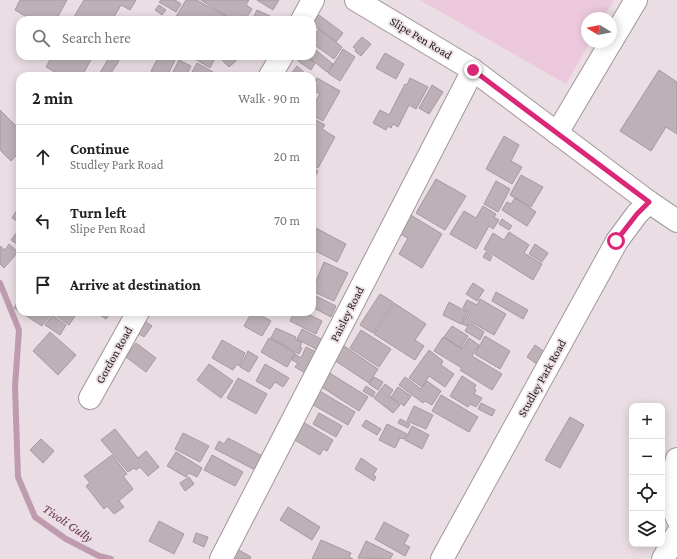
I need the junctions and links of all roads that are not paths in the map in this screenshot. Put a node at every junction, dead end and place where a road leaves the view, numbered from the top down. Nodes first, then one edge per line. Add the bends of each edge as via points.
1 (313, 0) edge
2 (356, 0) edge
3 (636, 0) edge
4 (304, 16) edge
5 (617, 32) edge
6 (607, 48) edge
7 (280, 60) edge
8 (473, 70) junction
9 (272, 72) edge
10 (557, 133) junction
11 (649, 202) junction
12 (677, 221) edge
13 (136, 316) edge
14 (90, 398) dead end
15 (677, 459) edge
16 (677, 518) edge
17 (677, 534) edge
18 (221, 559) edge
19 (442, 559) edge
20 (663, 559) edge

1 - 4 street
2 - 8 street, Slipe Pen Road
3 - 5 street
6 - 10 street
7 - 9 street
8 - 10 street, Slipe Pen Road
8 - 18 street, Paisley Road
10 - 11 street, Slipe Pen Road
11 - 12 street, Slipe Pen Road
11 - 19 street, Studley Park Road via 616,241
13 - 14 street, Gordon Road
15 - 16 street via 674,471 673,511
17 - 20 street

